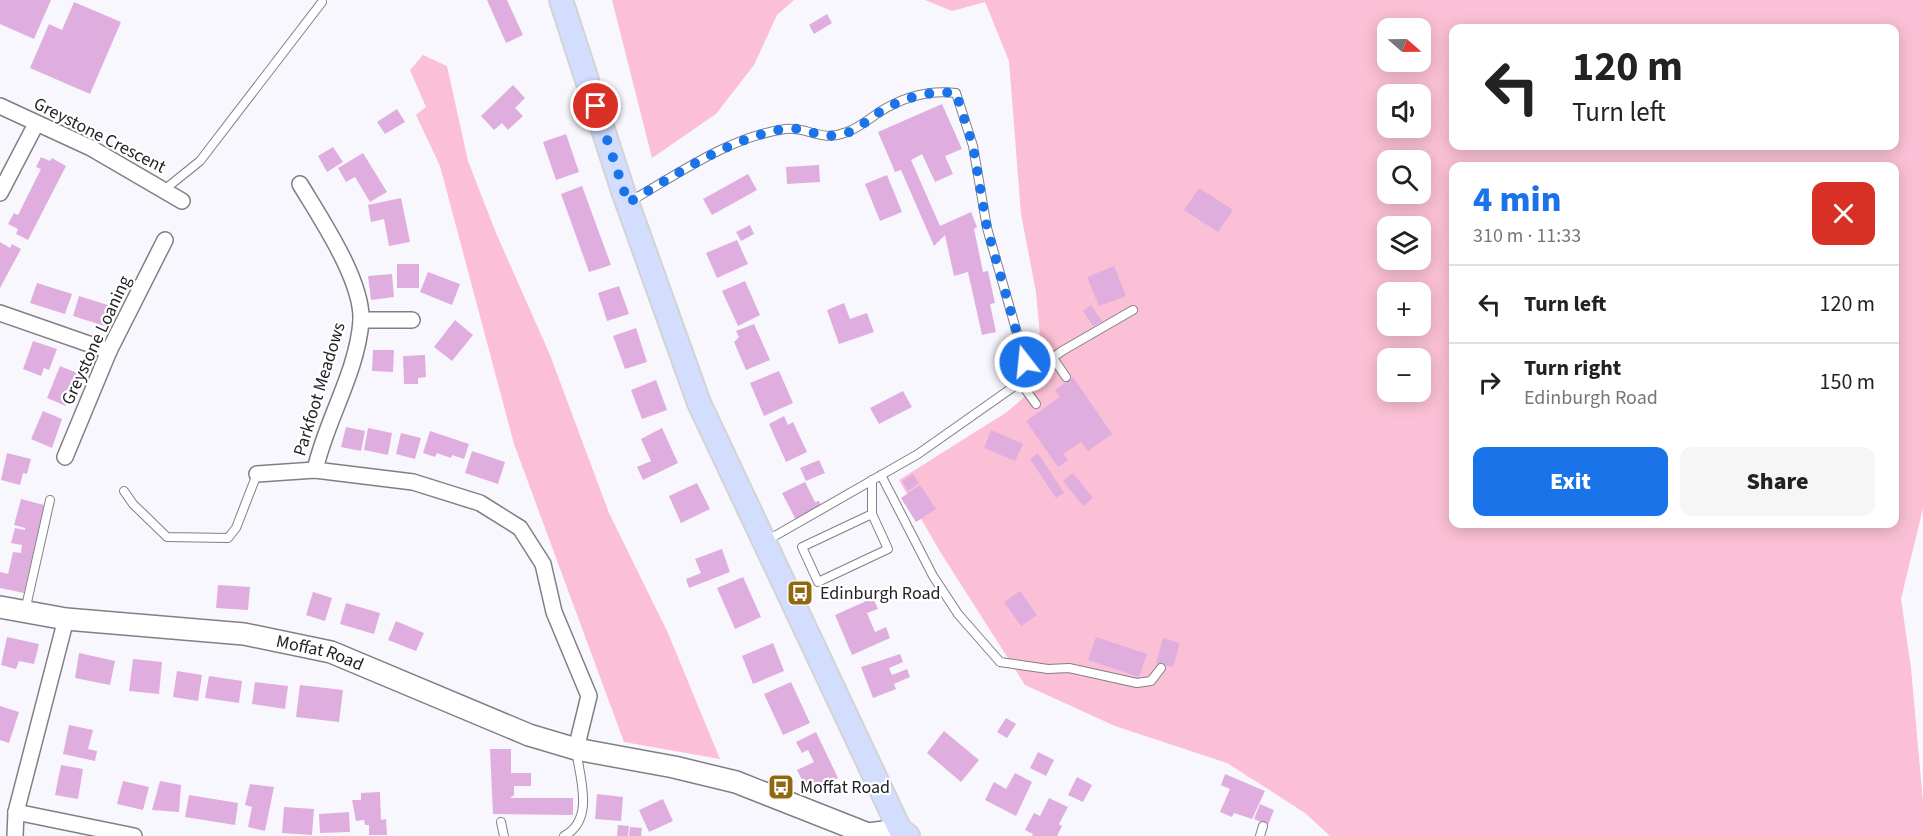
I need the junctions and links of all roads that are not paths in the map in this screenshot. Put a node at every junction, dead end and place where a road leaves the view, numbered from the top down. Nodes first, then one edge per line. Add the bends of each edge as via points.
1 (561, 0) edge
2 (322, 2) dead end
3 (0, 106) edge
4 (36, 124) junction
5 (300, 184) dead end
6 (165, 190) junction
7 (0, 194) edge
8 (182, 201) dead end
9 (628, 203) junction
10 (165, 240) dead end
11 (1134, 310) dead end
12 (0, 313) edge
13 (361, 320) junction
14 (412, 320) dead end
15 (109, 351) junction
16 (1053, 358) junction
17 (1066, 378) dead end
18 (1018, 383) junction
19 (1036, 404) dead end
20 (65, 457) dead end
21 (315, 470) junction
22 (257, 474) joint
23 (881, 475) junction
24 (872, 480) junction
25 (124, 491) dead end
26 (50, 500) dead end
27 (872, 514) junction
28 (764, 541) junction
29 (0, 606) edge
30 (24, 612) junction
31 (66, 619) junction
32 (1161, 668) dead end
33 (576, 749) junction
34 (16, 812) junction
35 (501, 822) dead end
36 (1263, 826) dead end
37 (904, 833) edge
38 (15, 836) edge
39 (134, 836) edge
40 (504, 836) edge
41 (564, 836) edge
42 (1260, 836) edge

1 - 9 main road
2 - 6 lane via 200,161
3 - 4 street, Greystone Crescent
4 - 6 street, Greystone Crescent via 91,148
4 - 7 street
5 - 13 street, Parkfoot Meadows via 339,249 352,279
6 - 8 street, Greystone Crescent
9 - 18 lane via 753,135 789,128 830,138 849,132 892,104 936,91 956,93 973,146 987,228 1025,362
9 - 28 main road via 699,403
10 - 15 street, Greystone Loaning
11 - 16 lane
12 - 15 street
13 - 14 street, Parkfoot Meadows
13 - 21 street, Parkfoot Meadows via 350,368
15 - 20 street, Greystone Loaning
16 - 17 lane
16 - 18 lane
18 - 19 lane
18 - 23 lane via 918,454
21 - 22 street, Parkfoot Meadows
21 - 33 street, Parkfoot Meadows via 413,482 480,503 520,528 543,564 554,612 589,696
22 - 25 lane via 236,528 228,538 167,537
23 - 24 lane
23 - 32 lane via 933,576 958,614 1000,662 1069,668 1137,683 1151,681
24 - 27 lane
24 - 28 lane
26 - 30 lane
27 - 27 lane via 888,549 818,582 802,547
28 - 37 main road
29 - 30 street, Moffat Road
30 - 31 street, Moffat Road
31 - 33 street, Moffat Road via 244,634 331,652 529,735
31 - 34 street
33 - 37 street, Moffat Road via 736,782 868,834
33 - 41 lane via 582,820
34 - 38 street
34 - 39 street
35 - 40 lane
36 - 42 lane

